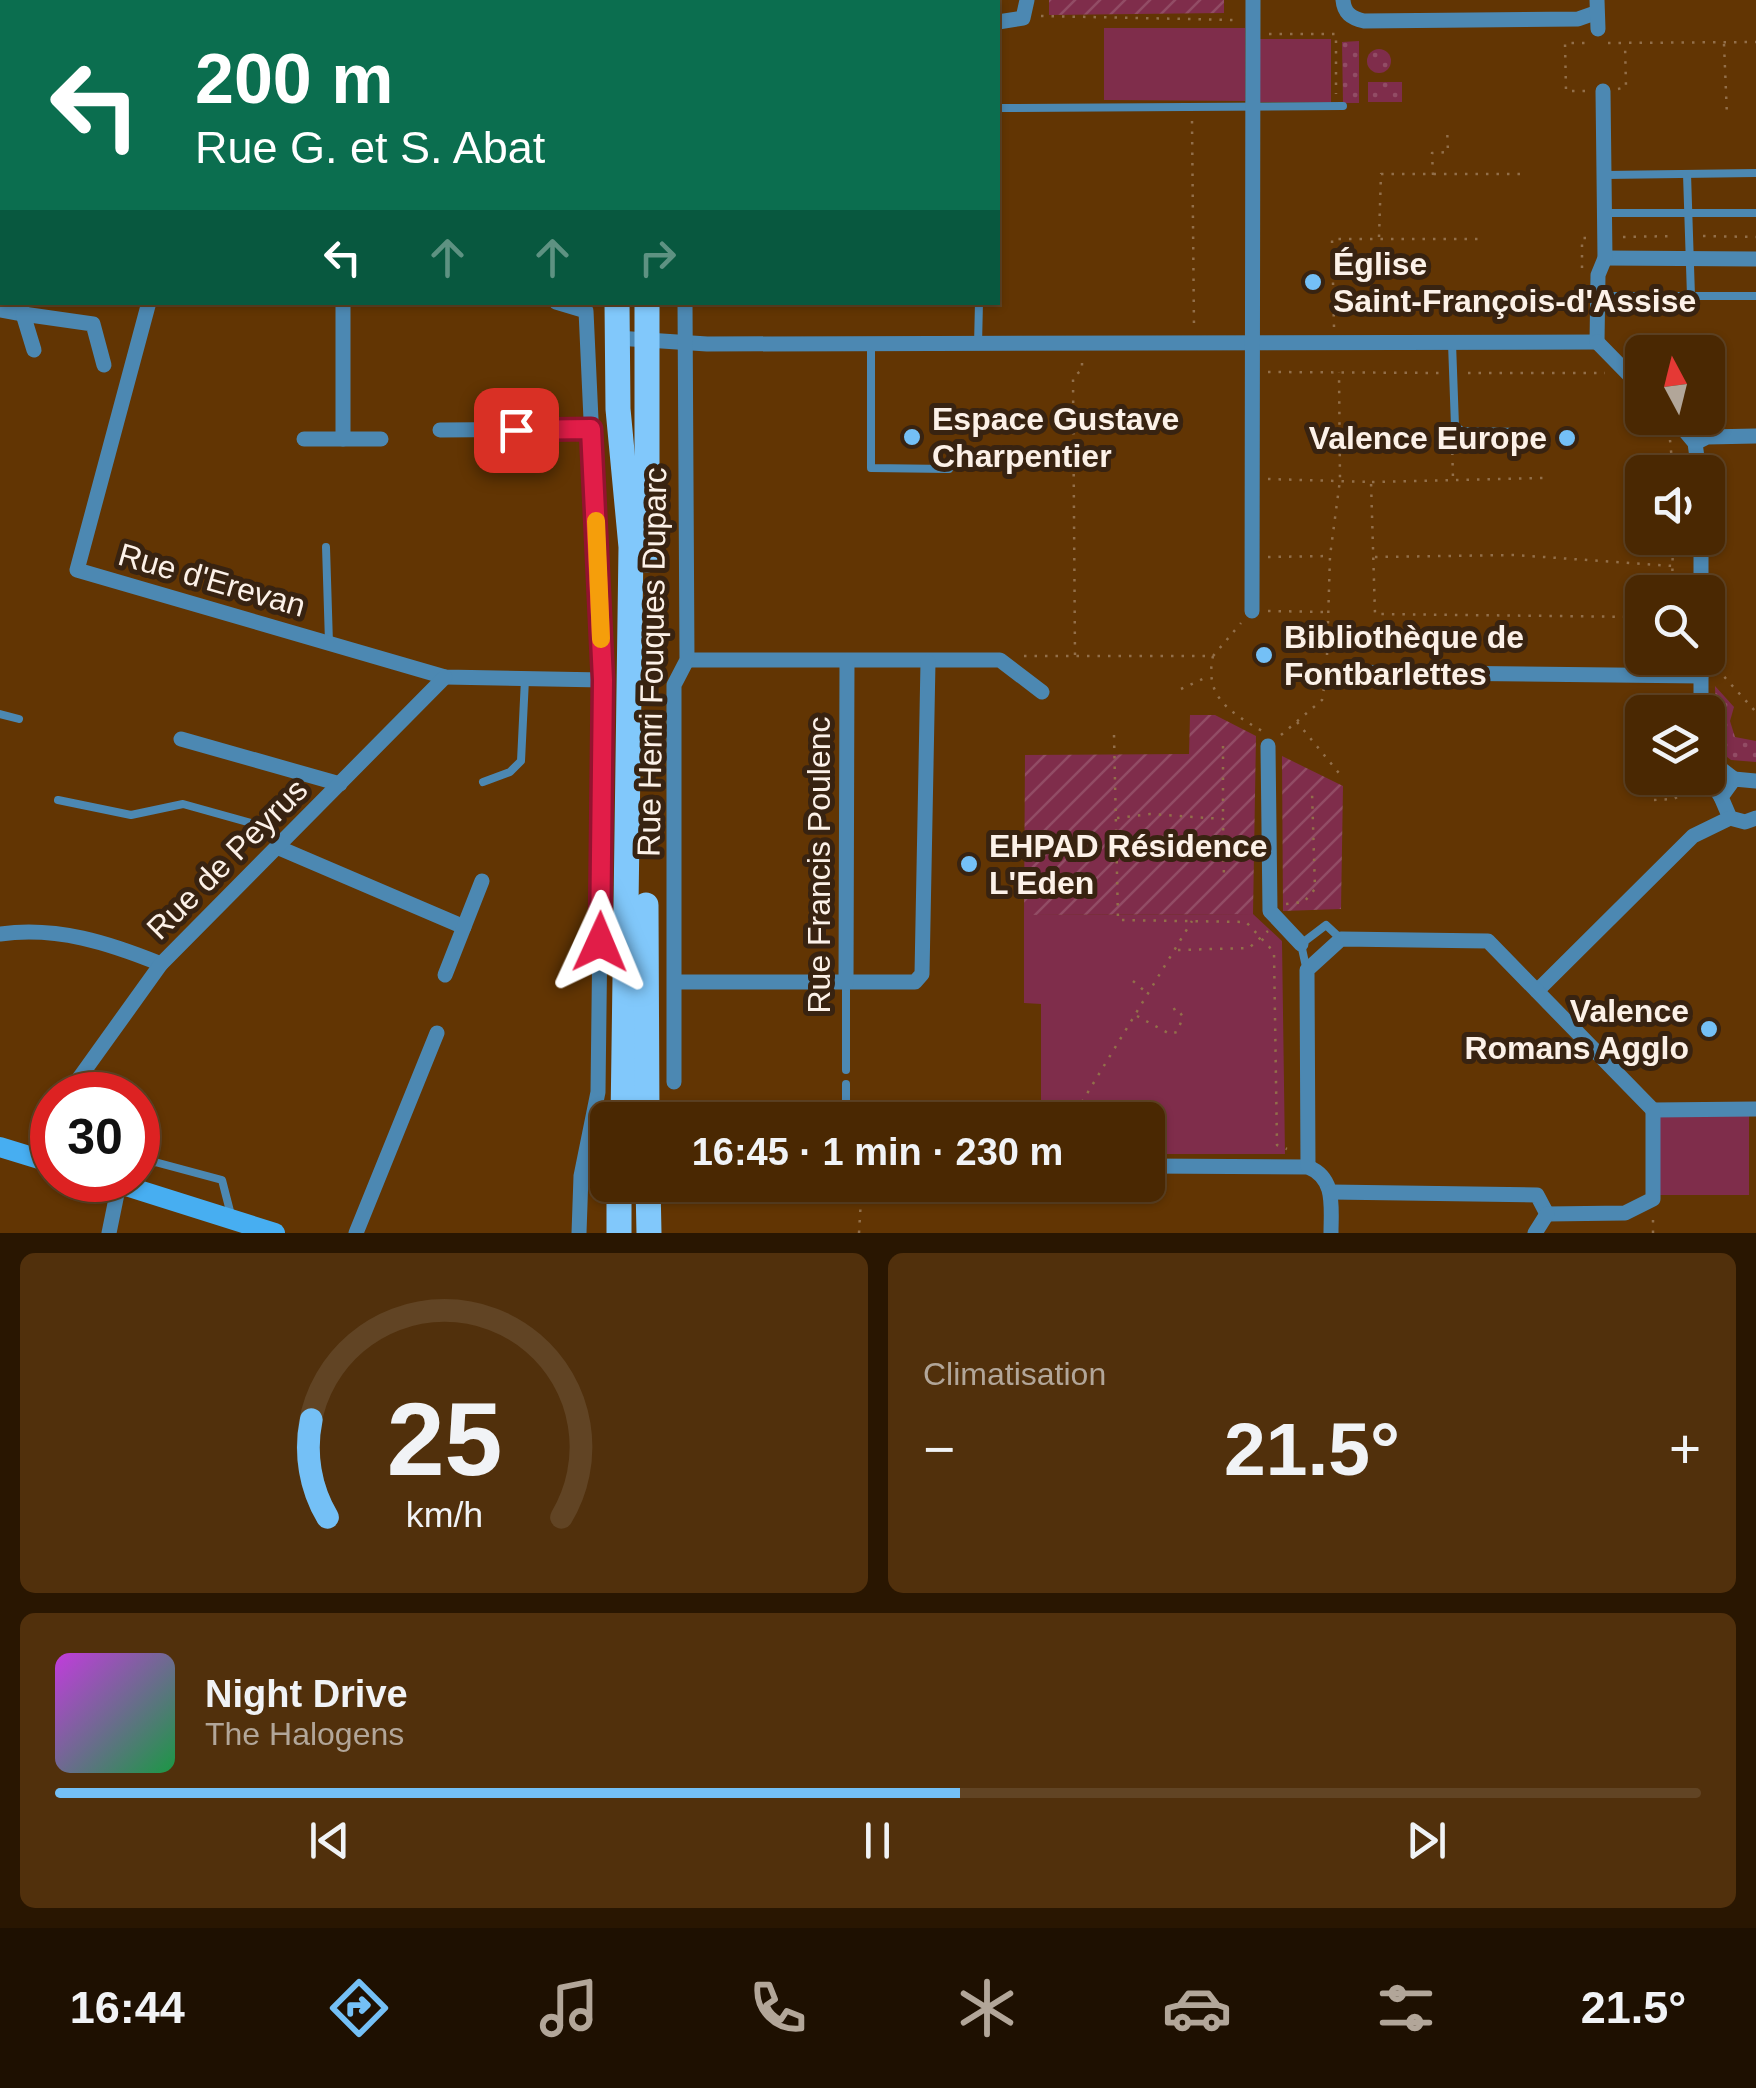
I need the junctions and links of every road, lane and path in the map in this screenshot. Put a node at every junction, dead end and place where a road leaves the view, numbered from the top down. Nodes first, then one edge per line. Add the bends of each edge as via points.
1 (1027, 0) edge
2 (1042, 0) edge
3 (1253, 0) edge
4 (1342, 0) edge
5 (1597, 14) edge
6 (1000, 22) edge
7 (1253, 27) junction
8 (1724, 42) junction
9 (1756, 42) edge
10 (1626, 43) junction
11 (1604, 91) junction
12 (1339, 106) joint
13 (1000, 108) edge
14 (1192, 108) junction
15 (1252, 108) junction
16 (1727, 116) dead end
17 (1447, 127) dead end
18 (1756, 173) edge
19 (1526, 174) dead end
20 (1687, 174) junction
21 (1433, 175) junction
22 (1605, 175) junction
23 (1606, 213) junction
24 (1688, 213) junction
25 (1756, 213) edge
26 (1379, 238) junction
27 (1478, 239) dead end
28 (1690, 257) junction
29 (1605, 258) junction
30 (1756, 258) edge
31 (1614, 296) dead end
32 (1691, 296) junction
33 (1756, 296) edge
34 (148, 305) edge
35 (343, 305) edge
36 (570, 305) edge
37 (618, 305) edge
38 (647, 305) edge
39 (685, 305) edge
40 (979, 305) edge
41 (22, 308) edge
42 (0, 310) edge
43 (617, 338) junction
44 (647, 340) junction
45 (684, 342) junction
46 (1598, 342) junction
47 (1452, 343) junction
48 (978, 344) junction
49 (1082, 344) junction
50 (1194, 344) junction
51 (1252, 344) junction
52 (1334, 344) junction
53 (872, 345) junction
54 (34, 350) dead end
55 (104, 365) dead end
56 (1622, 367) junction
57 (1625, 370) edge
58 (1252, 372) junction
59 (1339, 372) junction
60 (1452, 374) junction
61 (1458, 428) junction
62 (591, 429) junction
63 (440, 430) dead end
64 (1524, 432) dead end
65 (1688, 435) edge
66 (1667, 436) dead end
67 (1756, 436) edge
68 (343, 438) junction
69 (304, 439) dead end
70 (382, 439) dead end
71 (1695, 443) junction
72 (1670, 455) edge
73 (1697, 455) edge
74 (949, 468) dead end
75 (1545, 478) dead end
76 (1251, 479) junction
77 (1340, 480) junction
78 (1453, 480) junction
79 (1371, 482) junction
80 (326, 547) dead end
81 (1673, 555) edge
82 (1330, 556) junction
83 (1252, 558) junction
84 (1373, 558) junction
85 (1673, 566) junction
86 (1673, 575) edge
87 (1252, 610) junction
88 (1326, 612) junction
89 (1625, 617) edge
90 (328, 643) junction
91 (1213, 656) junction
92 (1075, 657) junction
93 (686, 660) junction
94 (1000, 660) junction
95 (847, 661) junction
96 (928, 662) junction
97 (1328, 672) junction
98 (1722, 675) edge
99 (1208, 676) junction
100 (1701, 676) joint
101 (445, 677) junction
102 (525, 678) junction
103 (603, 680) junction
104 (1181, 689) dead end
105 (1042, 692) dead end
106 (1701, 695) edge
107 (1756, 712) edge
108 (0, 714) edge
109 (19, 718) dead end
110 (1297, 722) junction
111 (1114, 736) dead end
112 (181, 739) dead end
113 (1272, 742) junction
114 (1224, 746) dead end
115 (1725, 772) edge
116 (1343, 778) dead end
117 (1734, 778) junction
118 (1755, 780) edge
119 (484, 782) dead end
120 (340, 784) junction
121 (1312, 792) dead end
122 (1674, 795) edge
123 (1681, 795) edge
124 (1718, 795) edge
125 (1721, 798) junction
126 (58, 800) dead end
127 (1654, 800) dead end
128 (1674, 800) junction
129 (1116, 818) junction
130 (1730, 818) junction
131 (1224, 819) junction
132 (1755, 822) edge
133 (279, 845) junction
134 (1224, 880) dead end
135 (482, 881) dead end
136 (1282, 913) junction
137 (1192, 921) junction
138 (464, 927) junction
139 (0, 934) edge
140 (1261, 938) junction
141 (1341, 939) junction
142 (1301, 944) junction
143 (1176, 950) junction
144 (161, 964) junction
145 (1306, 970) junction
146 (445, 975) dead end
147 (1133, 981) dead end
148 (674, 982) junction
149 (846, 983) junction
150 (1537, 992) junction
151 (1149, 994) junction
152 (1168, 1012) dead end
153 (1136, 1015) junction
154 (437, 1033) dead end
155 (846, 1070) dead end
156 (84, 1072) edge
157 (674, 1082) dead end
158 (846, 1084) dead end
159 (622, 1102) edge
160 (647, 1102) edge
161 (846, 1102) edge
162 (1083, 1102) edge
163 (1756, 1108) edge
164 (1653, 1110) junction
165 (0, 1146) edge
166 (30, 1156) edge
167 (1308, 1158) junction
168 (160, 1163) edge
169 (1165, 1165) edge
170 (1331, 1192) junction
171 (160, 1194) edge
172 (116, 1202) edge
173 (619, 1202) edge
174 (649, 1202) edge
175 (862, 1202) edge
176 (1547, 1214) junction
177 (242, 1226) edge
178 (109, 1233) edge
179 (275, 1233) edge
180 (356, 1233) edge
181 (579, 1233) edge
182 (619, 1233) edge
183 (651, 1233) edge
184 (859, 1233) edge
185 (1330, 1233) edge
186 (1534, 1233) edge

1 - 6 street via 1023,18
2 - 7 path via 1041,19
3 - 7 street
4 - 5 street via 1353,18 1364,20
7 - 12 path via 1336,34
7 - 15 street
8 - 9 path
8 - 10 path
8 - 16 path
10 - 11 path via 1626,87
10 - 11 path via 1565,43 1566,91
11 - 22 street
12 - 15 lane
13 - 14 lane
14 - 15 lane
14 - 50 path
15 - 51 street
17 - 21 path via 1448,152 1432,152
18 - 20 lane
19 - 21 path
20 - 22 lane
20 - 24 lane
21 - 26 path via 1379,176
22 - 23 street
23 - 24 lane
23 - 29 street
24 - 25 lane
24 - 28 lane
26 - 27 path
26 - 52 path via 1330,244
28 - 29 street
28 - 30 street
28 - 32 lane
29 - 46 street via 1598,275
31 - 32 lane
32 - 33 lane
34 - 90 street, Rue d'Erevan via 78,570
35 - 68 street
36 - 62 street via 586,311
37 - 43 main road
38 - 44 main road
39 - 45 street, Rue Henri Fouques Duparc
40 - 48 lane
41 - 42 street
41 - 54 street
41 - 55 street via 93,324
43 - 44 street
43 - 159 main road via 631,547
44 - 45 street
44 - 160 main road
45 - 53 street
45 - 93 street, Rue Henri Fouques Duparc
46 - 47 street
46 - 56 street
47 - 52 street
47 - 60 lane
48 - 49 street
48 - 53 street
49 - 50 street
49 - 92 path via 1082,370 1073,377
50 - 51 street
51 - 52 street
51 - 58 street
53 - 74 lane via 871,468
56 - 57 street
56 - 60 path
58 - 59 path
58 - 76 street
59 - 60 path
59 - 77 path
60 - 61 lane
61 - 64 lane
61 - 78 path
62 - 63 street
62 - 103 street
65 - 71 street
66 - 72 path
67 - 71 street
68 - 69 street
68 - 70 street
71 - 73 street
75 - 78 path
76 - 77 path
76 - 83 street
77 - 79 path
77 - 82 path
78 - 79 path
79 - 84 path
80 - 90 lane
81 - 85 path
82 - 83 path
82 - 88 path
83 - 87 street
84 - 85 path via 1514,555
84 - 89 path via 1375,614
85 - 86 path
87 - 88 path
87 - 91 path
88 - 97 path
90 - 101 street, Rue d'Erevan
91 - 92 path
91 - 99 path
92 - 94 path
93 - 95 street
93 - 148 street, Rue Henri Fouques Duparc via 674,685
94 - 96 street
94 - 105 street
95 - 96 street
95 - 149 street, Rue Francis Poulenc
96 - 149 street via 922,974 915,982
97 - 100 street
97 - 110 path via 1322,700
98 - 107 path
99 - 104 path
99 - 113 path via 1222,707
100 - 106 street
101 - 102 street, Rue d'Erevan
101 - 120 street, Rue de Peyrus
102 - 103 street, Rue d'Erevan
102 - 119 lane via 521,761
103 - 181 street via 598,1092 583,1164
108 - 109 lane
110 - 113 path
110 - 116 path
111 - 129 path
112 - 120 street
113 - 136 street via 1270,911
114 - 131 path
115 - 117 street
117 - 118 street
117 - 125 street
120 - 133 street, Rue de Peyrus
121 - 136 path via 1315,889
122 - 128 path
123 - 128 path
124 - 125 street
125 - 130 street
126 - 133 lane via 131,816 183,804 262,826
127 - 128 path
129 - 131 path
129 - 137 path via 1118,920
130 - 132 street
130 - 150 street via 1693,836
131 - 134 path
133 - 138 street
133 - 144 street, Rue de Peyrus
135 - 138 street
136 - 140 path
136 - 142 street
137 - 140 path via 1246,922
137 - 143 path
138 - 146 street
139 - 144 street via 33,929 106,942
140 - 143 path via 1249,948
140 - 167 path via 1274,952 1277,1145
141 - 142 lane via 1326,925
141 - 145 street
141 - 150 street via 1488,941
142 - 145 lane
143 - 151 path
144 - 156 street, Rue de Peyrus
145 - 167 street
147 - 151 path
148 - 149 street
148 - 157 street, Rue Henri Fouques Duparc
149 - 155 lane, Rue Francis Poulenc
150 - 164 street
151 - 153 path
152 - 153 path via 1176,1008 1183,1017 1170,1034
153 - 162 path
154 - 180 street
158 - 161 lane
163 - 164 street
164 - 176 street via 1652,1199 1625,1213
165 - 166 main road
167 - 169 street
167 - 170 street
168 - 177 lane via 222,1180
170 - 176 street via 1537,1195
170 - 185 street
171 - 177 main road
172 - 178 street
173 - 182 main road
174 - 183 main road
175 - 184 path
176 - 186 street
177 - 179 main road

